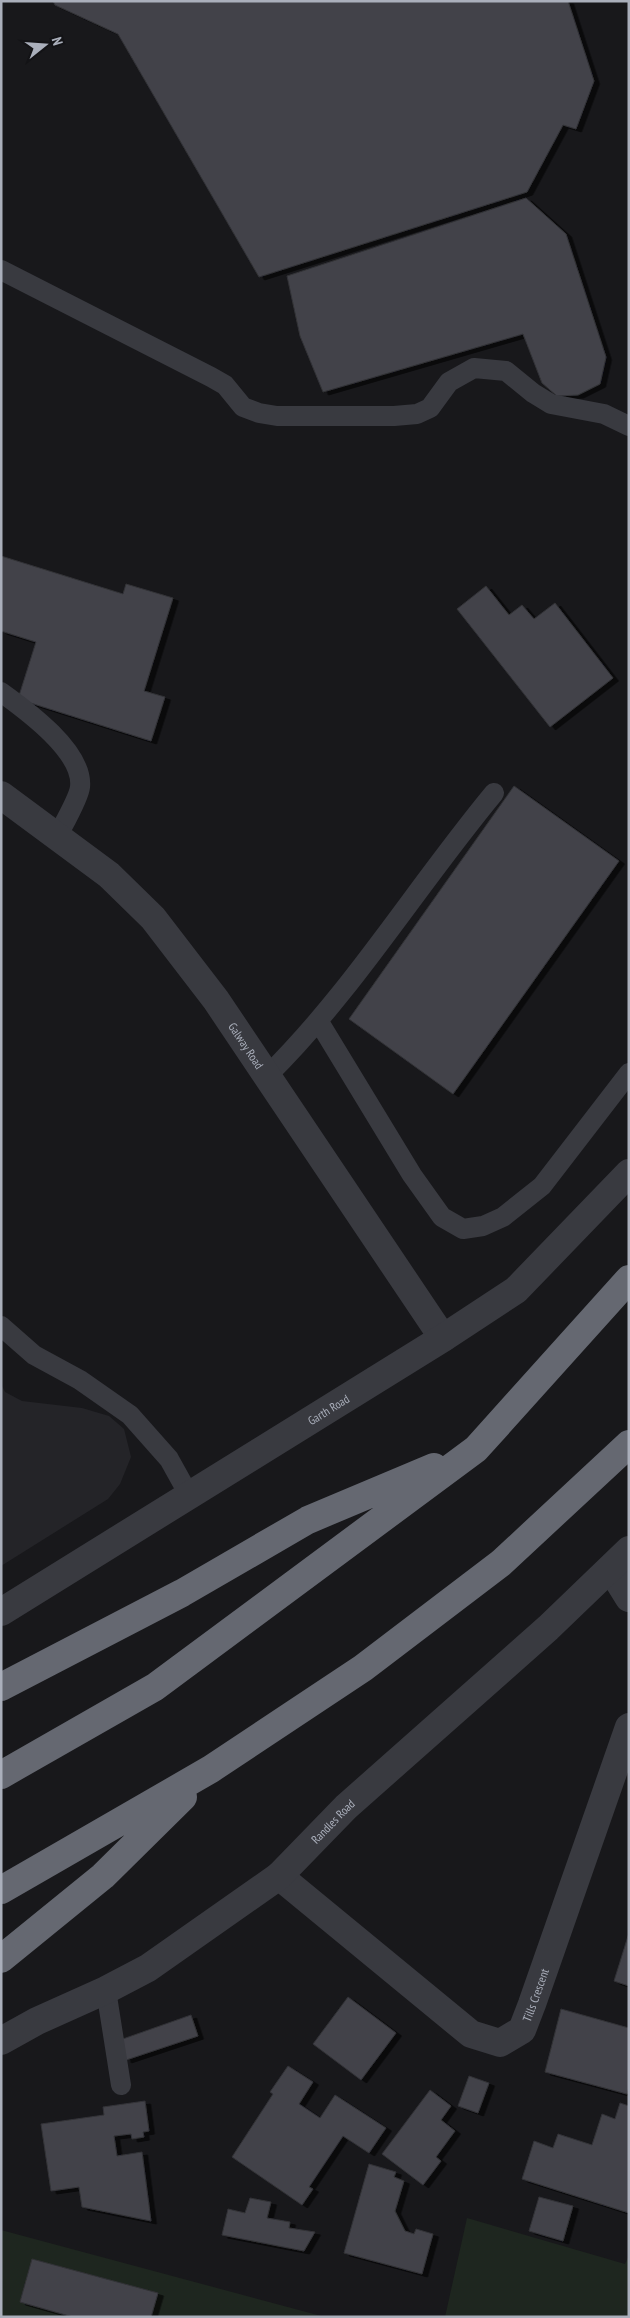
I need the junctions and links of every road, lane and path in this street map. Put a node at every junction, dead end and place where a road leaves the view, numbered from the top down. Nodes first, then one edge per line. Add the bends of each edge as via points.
1 (1, 270) edge
2 (629, 426) edge
3 (1, 692) edge
4 (494, 793) dead end
5 (1, 795) edge
6 (57, 837) junction
7 (319, 1022) junction
8 (629, 1073) edge
9 (267, 1076) junction
10 (629, 1173) edge
11 (629, 1279) edge
12 (2, 1329) edge
13 (443, 1338) junction
14 (629, 1444) edge
15 (476, 1449) junction
16 (189, 1496) junction
17 (620, 1559) edge
18 (629, 1598) edge
19 (1, 1612) edge
20 (1, 1687) edge
21 (629, 1728) edge
22 (211, 1770) junction
23 (1, 1775) edge
24 (278, 1876) junction
25 (1, 1890) edge
26 (1, 1959) edge
27 (106, 1990) junction
28 (1, 2041) edge
29 (121, 2085) dead end

1 - 2 lane via 211,377 225,386 243,407 259,413 277,416 417,414 430,408 449,382 474,368 506,371 550,404 604,414
3 - 6 lane via 66,746 77,769 80,787
4 - 7 lane
5 - 6 street, Galway Road
6 - 9 street, Galway Road via 109,874 153,918 216,1000
7 - 8 lane via 412,1175 442,1217 463,1229 483,1226 503,1217 542,1186
7 - 9 lane
9 - 13 street, Galway Road
10 - 13 street, Garth Road via 516,1290
11 - 15 highway
12 - 16 lane via 34,1355 80,1380 130,1415 169,1459
13 - 16 street, Garth Road
14 - 22 highway via 501,1563 364,1668
15 - 20 highway via 308,1520 182,1593
15 - 23 highway via 154,1687
16 - 19 street, Garth Road
17 - 18 street
17 - 24 street, Randles Road via 548,1628 346,1807
21 - 24 street, Tills Crescent via 522,2030 500,2042 471,2034
22 - 25 highway
22 - 26 highway via 103,1876
24 - 27 street, Randles Road via 148,1968
27 - 28 street, Randles Road
27 - 29 lane

